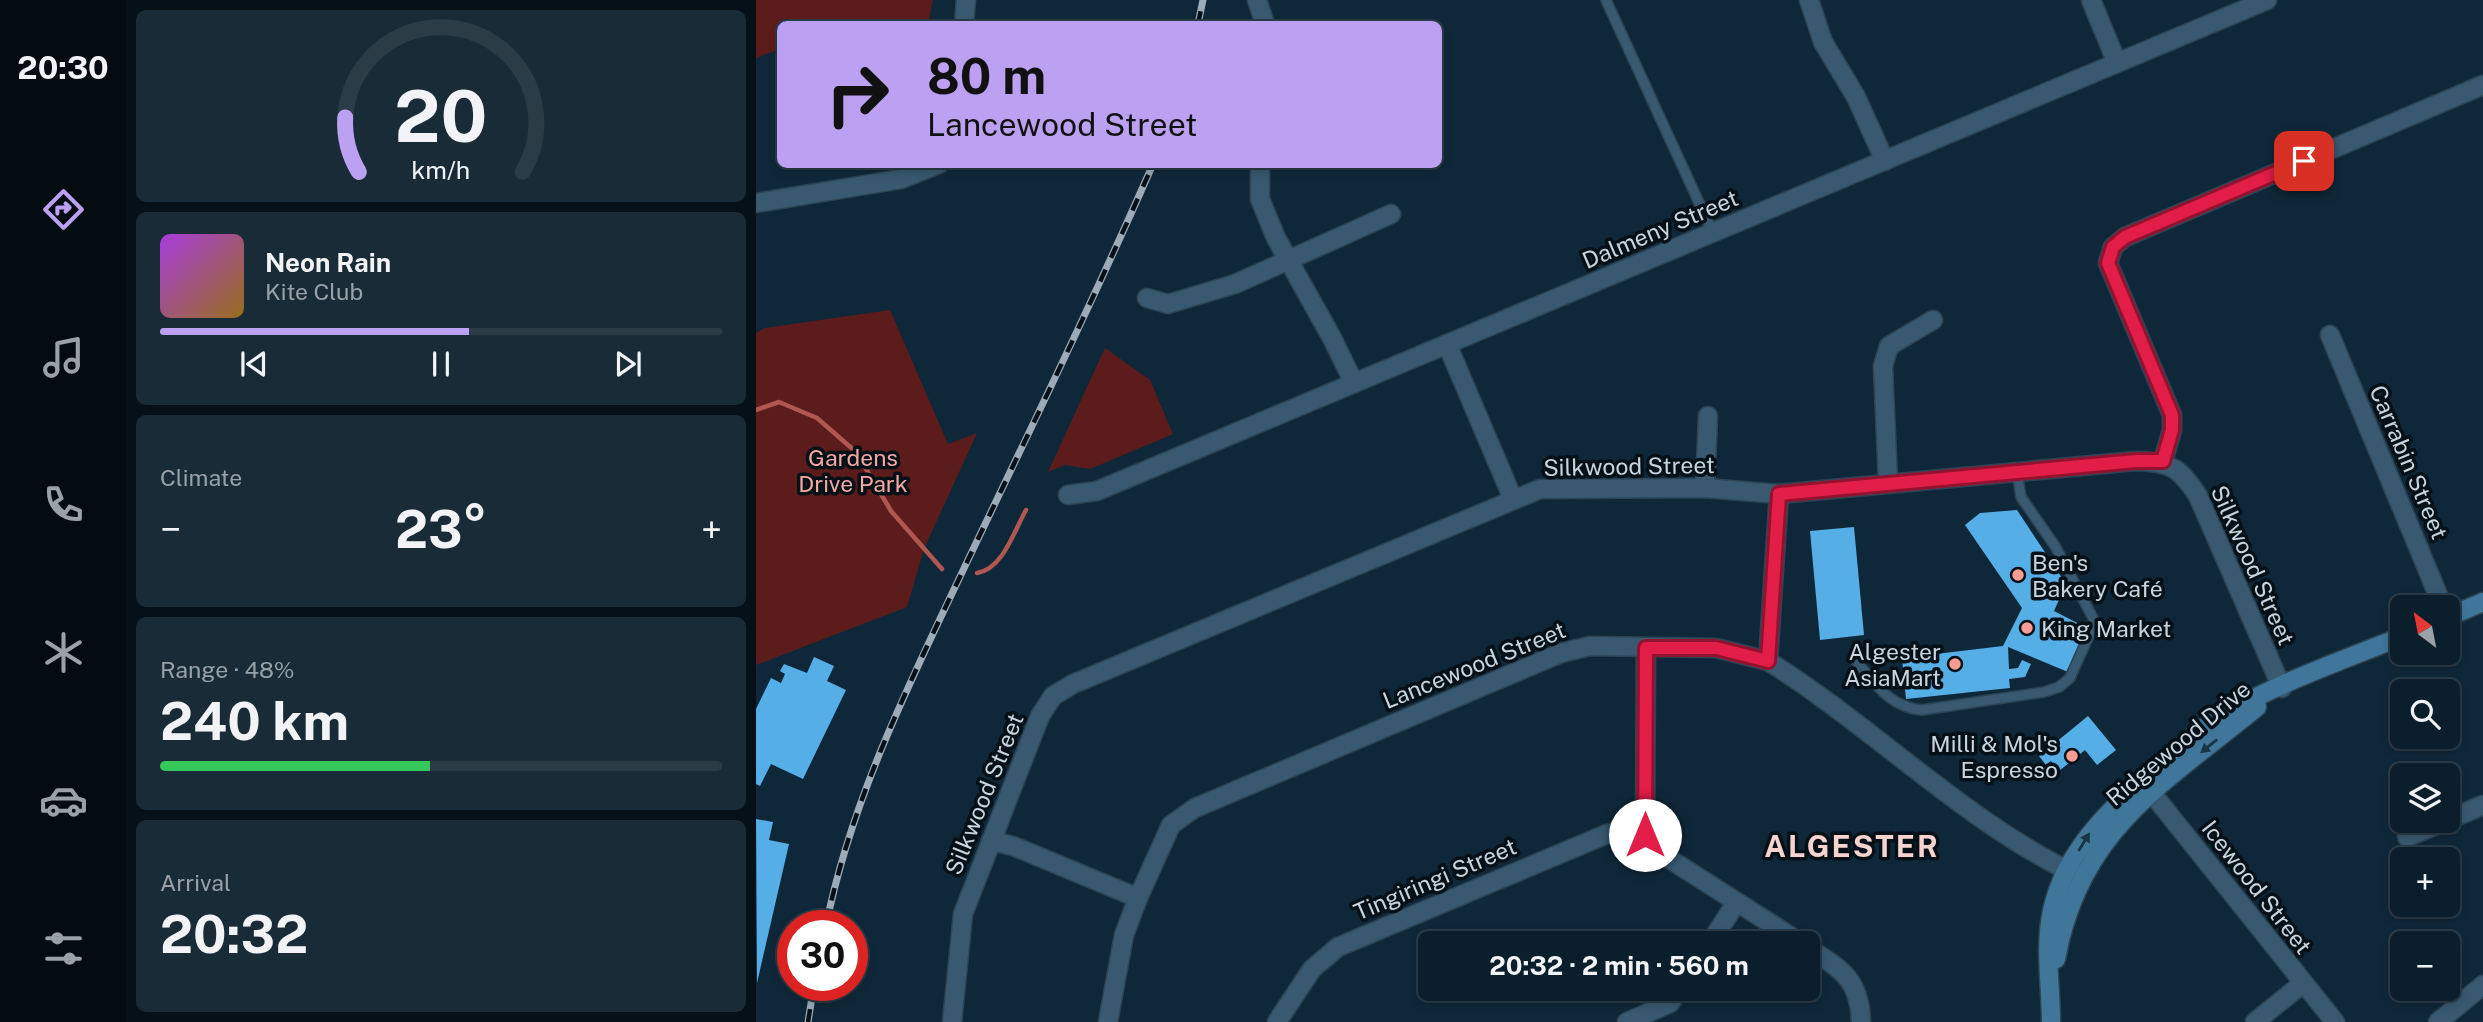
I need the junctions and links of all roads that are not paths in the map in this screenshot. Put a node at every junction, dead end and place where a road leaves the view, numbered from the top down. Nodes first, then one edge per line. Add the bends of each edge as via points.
1 (966, 0) edge
2 (1256, 0) edge
3 (1606, 0) edge
4 (1809, 0) edge
5 (2091, 0) edge
6 (2267, 0) edge
7 (964, 21) edge
8 (1264, 21) edge
9 (2117, 63) junction
10 (2483, 85) edge
11 (1885, 161) junction
12 (929, 168) edge
13 (1260, 168) edge
14 (756, 204) edge
15 (1391, 214) dead end
16 (1713, 233) junction
17 (1288, 263) junction
18 (1147, 298) dead end
19 (1933, 320) dead end
20 (2330, 335) dead end
21 (1447, 344) junction
22 (1354, 383) junction
23 (1708, 416) dead end
24 (2163, 461) junction
25 (2017, 471) junction
26 (1888, 483) junction
27 (1705, 488) junction
28 (1779, 494) junction
29 (1068, 495) dead end
30 (1513, 499) junction
31 (2438, 595) edge
32 (2483, 602) edge
33 (2460, 612) edge
34 (2390, 642) edge
35 (1646, 648) junction
36 (1855, 660) dead end
37 (1768, 661) junction
38 (2281, 688) junction
39 (2147, 787) junction
40 (2483, 805) edge
41 (2460, 815) edge
42 (1644, 819) junction
43 (2416, 833) edge
44 (2407, 837) dead end
45 (991, 841) junction
46 (2074, 874) junction
47 (1138, 898) junction
48 (1736, 903) junction
49 (1718, 931) edge
50 (1782, 931) edge
51 (1820, 955) edge
52 (2302, 984) junction
53 (2483, 985) edge
54 (1671, 1001) edge
55 (952, 1022) edge
56 (1108, 1022) edge
57 (1277, 1022) edge
58 (1627, 1022) edge
59 (1861, 1022) edge
60 (2051, 1022) edge
61 (2255, 1022) edge
62 (2335, 1022) edge
63 (2438, 1022) edge

1 - 7 street
2 - 8 street
3 - 16 lane
4 - 11 street via 1823,42 1856,97
5 - 9 street
6 - 9 street, Dalmeny Street
9 - 11 street, Dalmeny Street
10 - 24 street via 2125,237 2113,247 2108,263 2172,415
11 - 16 street, Dalmeny Street
12 - 14 street via 901,179
13 - 17 street via 1260,199
15 - 17 street
16 - 21 street, Dalmeny Street
17 - 18 street via 1235,285 1168,304
17 - 22 street
19 - 26 street via 1889,346 1884,366
20 - 31 street, Carrabin Street
21 - 22 street, Dalmeny Street
21 - 30 street
22 - 29 street, Dalmeny Street via 1097,491
23 - 27 street
24 - 25 street, Silkwood Street
24 - 38 street, Silkwood Street via 2184,475 2198,496
25 - 26 street, Silkwood Street
25 - 36 lane via 2021,497 2055,546 2095,622 2070,678 2044,692 1923,710 1895,703
26 - 28 street, Silkwood Street
27 - 28 street, Silkwood Street
27 - 30 street, Silkwood Street via 1540,489
28 - 37 street
30 - 45 street, Silkwood Street via 1053,696 1040,716
32 - 33 main road
34 - 38 main road, Ridgewood Drive
35 - 37 street, Lancewood Street via 1716,648
35 - 42 street
35 - 47 street, Lancewood Street via 1590,646 1561,653 1195,808 1171,825
37 - 46 street, Lancewood Street via 1985,819
38 - 39 main road, Ridgewood Drive via 2205,727
39 - 46 main road, Ridgewood Drive via 2092,831
39 - 52 street, Icewood Street
40 - 41 street
42 - 48 street via 1645,835 1657,851
42 - 57 street, Tingiringi Street via 1338,947 1312,970
43 - 44 street
45 - 47 street
45 - 55 street, Silkwood Street via 962,914
46 - 60 main road, Ridgewood Drive via 2058,890 2048,930
47 - 56 street, Lancewood Street via 1124,935
48 - 49 street
48 - 50 street
51 - 59 street via 1839,967 1856,987
52 - 61 street
52 - 62 street, Icewood Street
53 - 63 street
54 - 58 street

